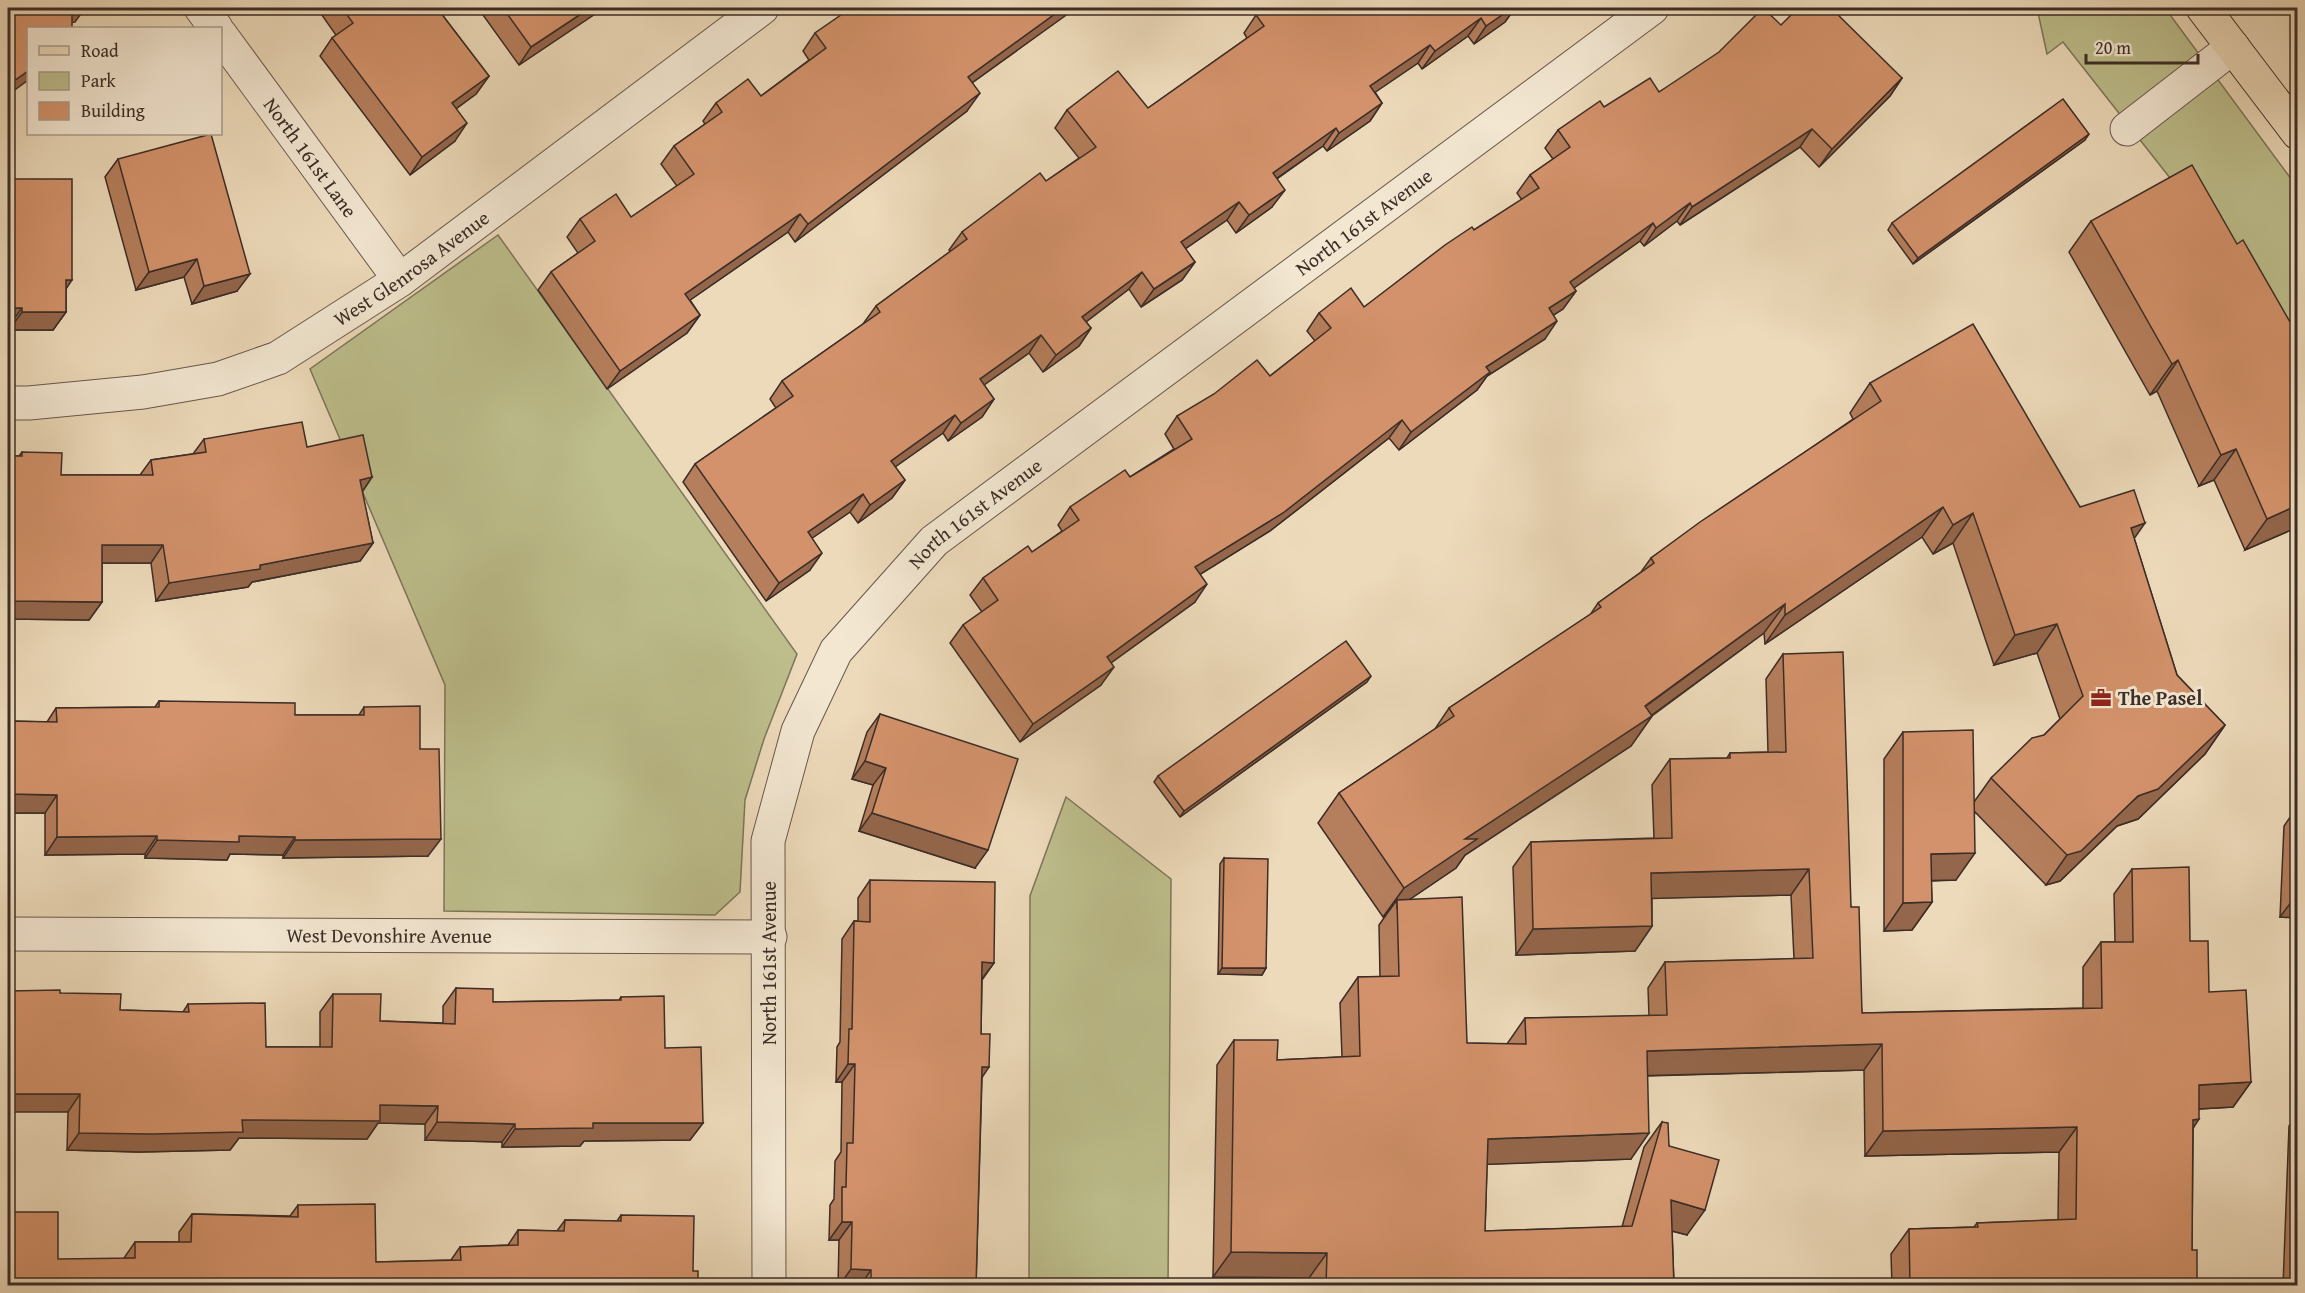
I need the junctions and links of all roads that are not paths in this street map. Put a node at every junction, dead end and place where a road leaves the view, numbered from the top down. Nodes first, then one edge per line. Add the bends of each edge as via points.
1 (201, 8) edge
2 (762, 8) edge
3 (1652, 8) edge
4 (2203, 8) edge
5 (215, 27) edge
6 (222, 37) edge
7 (2233, 47) junction
8 (2127, 129) dead end
9 (2298, 133) edge
10 (400, 280) junction
11 (8, 403) edge
12 (8, 934) edge
13 (770, 937) junction
14 (769, 1286) edge

1 - 5 street
2 - 10 street, West Glenrosa Avenue
3 - 13 street, North 161st Avenue via 934,541 836,651 798,730 768,841
4 - 7 main road
6 - 10 street, North 161st Lane
7 - 8 street
7 - 9 main road
10 - 11 street, West Glenrosa Avenue via 278,358 218,379 143,392
12 - 13 street, West Devonshire Avenue
13 - 14 street, North 161st Avenue

